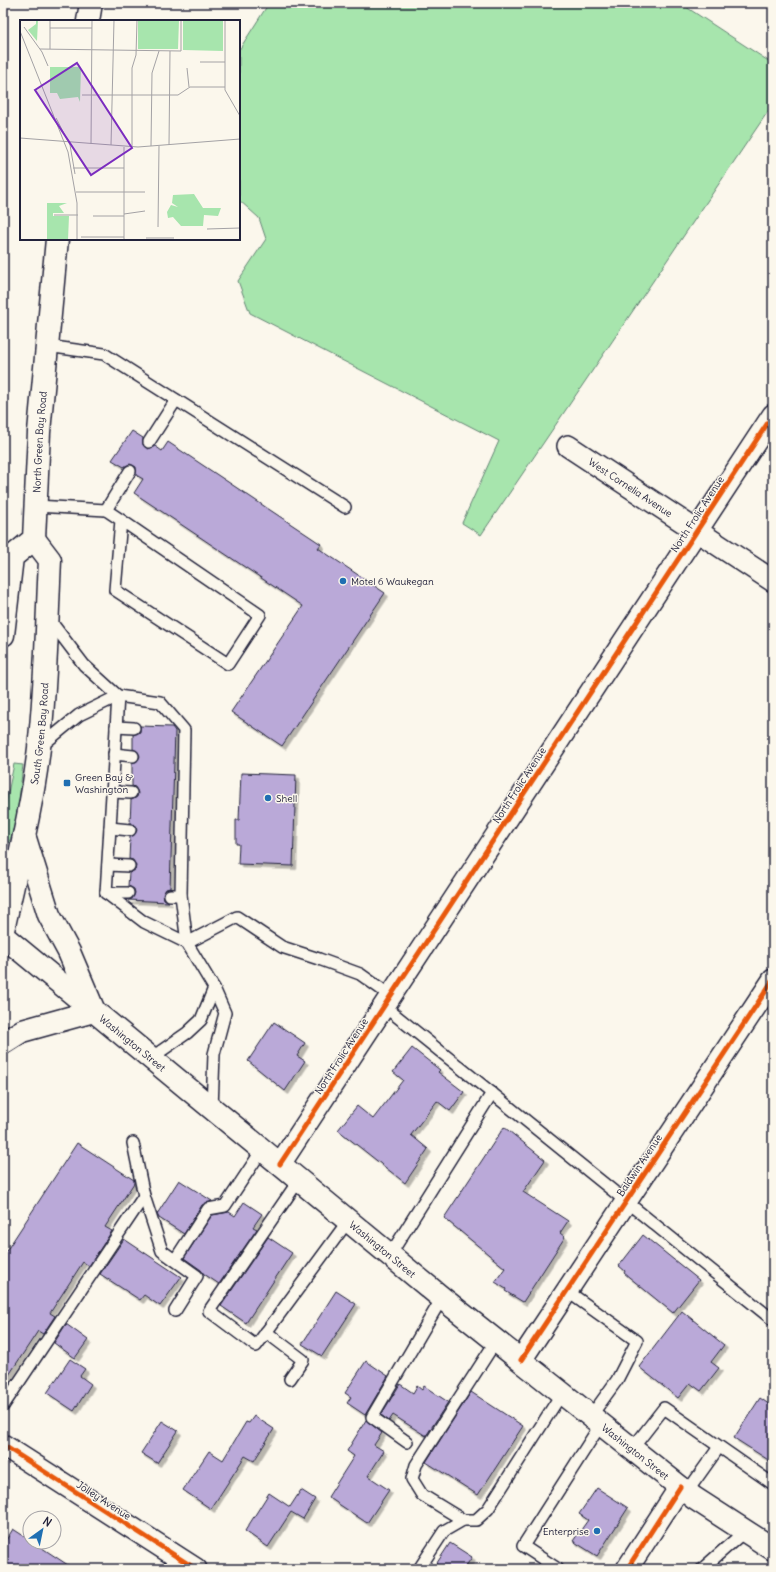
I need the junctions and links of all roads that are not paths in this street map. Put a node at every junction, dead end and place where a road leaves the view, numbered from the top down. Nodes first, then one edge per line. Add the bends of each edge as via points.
1 (91, 3) edge
2 (88, 20) edge
3 (57, 240) edge
4 (47, 346) junction
5 (176, 400) junction
6 (773, 415) edge
7 (149, 442) dead end
8 (568, 446) dead end
9 (130, 471) dead end
10 (36, 506) junction
11 (345, 507) dead end
12 (106, 510) junction
13 (121, 520) junction
14 (697, 531) junction
15 (34, 539) junction
16 (773, 581) edge
17 (48, 617) junction
18 (3, 635) edge
19 (118, 696) junction
20 (116, 726) junction
21 (134, 728) dead end
22 (39, 748) junction
23 (114, 754) junction
24 (133, 756) dead end
25 (112, 792) junction
26 (131, 793) dead end
27 (110, 828) junction
28 (130, 830) dead end
29 (24, 834) junction
30 (108, 865) junction
31 (129, 866) dead end
32 (106, 892) junction
33 (128, 893) dead end
34 (3, 930) edge
35 (3, 936) edge
36 (187, 943) junction
37 (773, 980) edge
38 (214, 988) junction
39 (388, 1001) junction
40 (94, 1011) junction
41 (3, 1043) edge
42 (150, 1058) junction
43 (492, 1093) junction
44 (212, 1108) junction
45 (133, 1143) dead end
46 (262, 1150) junction
47 (280, 1164) junction
48 (299, 1180) junction
49 (144, 1196) junction
50 (626, 1201) junction
51 (348, 1221) junction
52 (390, 1255) junction
53 (175, 1260) junction
54 (567, 1291) junction
55 (442, 1298) junction
56 (175, 1311) dead end
57 (773, 1320) edge
58 (266, 1332) junction
59 (496, 1341) junction
60 (520, 1360) junction
61 (290, 1380) dead end
62 (562, 1393) junction
63 (3, 1406) edge
64 (596, 1420) junction
65 (407, 1442) dead end
66 (3, 1445) edge
67 (719, 1447) junction
68 (632, 1449) junction
69 (773, 1484) edge
70 (684, 1490) junction
71 (462, 1520) junction
72 (745, 1531) junction
73 (773, 1549) edge
74 (196, 1569) edge
75 (419, 1569) edge
76 (558, 1569) edge
77 (627, 1569) edge
78 (702, 1569) edge

1 - 2 main road
3 - 4 main road, North Green Bay Road
4 - 5 lane via 104,354
4 - 10 main road, North Green Bay Road via 39,432
5 - 7 lane
5 - 11 lane
6 - 14 street, North Frolic Avenue
8 - 14 street, West Cornelia Avenue
9 - 12 lane
10 - 12 lane
10 - 15 main road, North Green Bay Road
12 - 13 lane
13 - 13 lane via 260,615 228,664 115,590
14 - 16 street, West Cornelia Avenue
14 - 39 street, North Frolic Avenue
15 - 17 main road, South Green Bay Road via 50,560
15 - 18 main road via 12,557
17 - 19 lane via 84,665
17 - 22 main road, South Green Bay Road
19 - 20 lane
19 - 22 lane via 79,715
19 - 36 lane via 160,702 180,730 175,895
20 - 21 lane
20 - 23 lane
22 - 29 main road, South Green Bay Road
23 - 24 lane
23 - 25 lane
25 - 26 lane
25 - 27 lane
27 - 28 lane
27 - 30 lane
29 - 34 main road, South Green Bay Road
29 - 40 main road via 49,915 69,952
30 - 31 lane
30 - 32 lane
32 - 33 lane
32 - 36 lane via 144,922
35 - 40 main road, Washington Street
36 - 38 lane
36 - 39 lane via 237,917 282,947 360,974
37 - 50 street, Baldwin Avenue
38 - 42 lane via 201,1020 187,1033
38 - 44 lane via 225,1013 214,1054
39 - 43 lane
39 - 47 street, North Frolic Avenue
40 - 41 main road via 22,1031
40 - 42 main road, Washington Street
42 - 44 main road, Washington Street
43 - 50 lane
43 - 52 lane
44 - 46 main road, Washington Street
45 - 49 lane
46 - 47 main road, Washington Street
46 - 53 lane via 225,1206 208,1209
47 - 48 main road, Washington Street
48 - 51 main road, Washington Street
48 - 58 lane via 209,1311 256,1346
49 - 53 lane via 162,1251
49 - 63 lane
50 - 54 street, Baldwin Avenue
50 - 57 lane
51 - 52 main road, Washington Street
51 - 58 lane
52 - 55 main road, Washington Street
53 - 56 lane via 197,1276
54 - 60 street, Baldwin Avenue
54 - 64 lane via 637,1341
55 - 59 main road, Washington Street
55 - 65 lane via 372,1417
58 - 61 lane via 303,1360
59 - 60 main road, Washington Street
59 - 71 lane via 416,1465 412,1480 422,1495
60 - 62 main road, Washington Street
62 - 64 main road, Washington Street
62 - 71 lane via 488,1509 476,1520
64 - 68 main road, Washington Street
64 - 76 lane via 523,1546
66 - 74 street, Jolley Avenue
67 - 68 lane via 664,1408
67 - 69 lane
67 - 70 lane
68 - 70 main road, Washington Street
70 - 72 main road, Washington Street
70 - 77 street
71 - 75 lane via 444,1531
72 - 73 main road, Washington Street
72 - 78 lane

